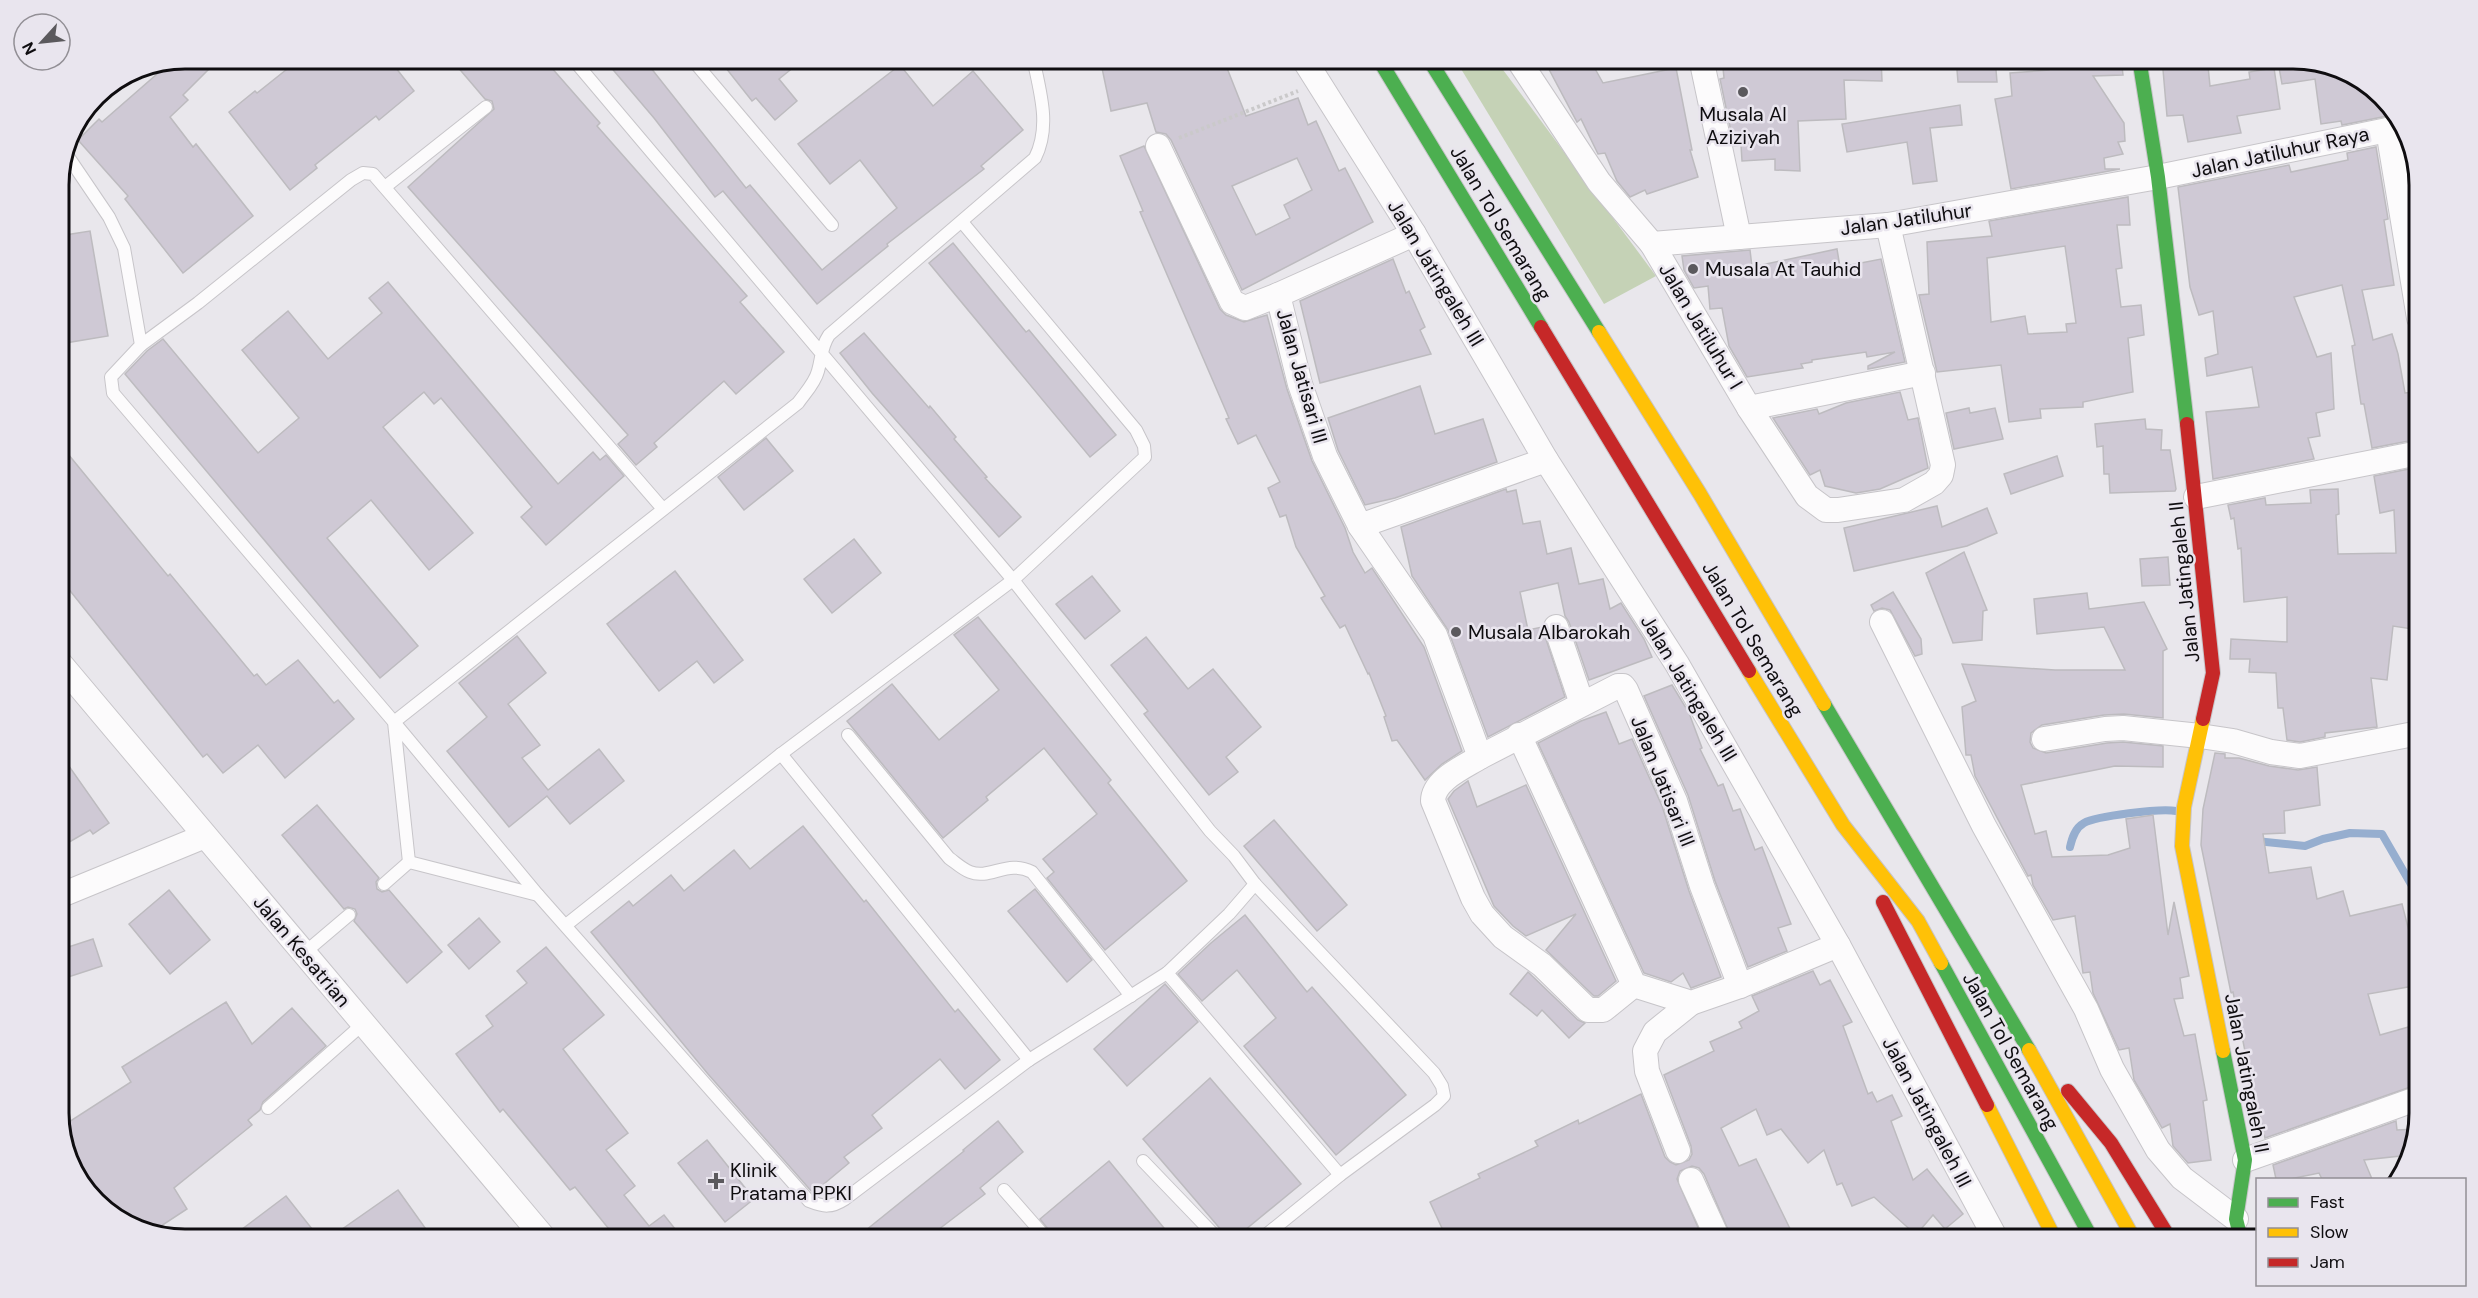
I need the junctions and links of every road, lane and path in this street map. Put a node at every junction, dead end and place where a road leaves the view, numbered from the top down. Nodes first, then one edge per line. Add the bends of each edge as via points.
1 (581, 69) edge
2 (700, 69) edge
3 (1035, 69) edge
4 (1310, 69) edge
5 (1385, 69) edge
6 (1435, 69) edge
7 (1524, 69) edge
8 (1703, 69) edge
9 (2141, 69) edge
10 (1318, 83) junction
11 (486, 107) dead end
12 (2393, 128) edge
13 (2395, 131) edge
14 (1158, 146) joint
15 (71, 161) edge
16 (2158, 177) junction
17 (385, 187) junction
18 (962, 222) junction
19 (832, 225) dead end
20 (1888, 225) junction
21 (1414, 234) junction
22 (1739, 237) junction
23 (2409, 239) edge
24 (1652, 244) junction
25 (1278, 295) junction
26 (141, 345) junction
27 (820, 353) junction
28 (1923, 373) junction
29 (1749, 408) junction
30 (2409, 455) edge
31 (1546, 460) junction
32 (2196, 496) junction
33 (663, 509) junction
34 (1360, 526) junction
35 (1013, 580) junction
36 (1882, 622) dead end
37 (1556, 627) dead end
38 (69, 674) edge
39 (1582, 704) junction
40 (394, 722) junction
41 (848, 735) dead end
42 (1519, 735) junction
43 (2409, 735) edge
44 (2200, 736) junction
45 (2044, 739) dead end
46 (781, 754) junction
47 (1480, 757) junction
48 (1843, 825) junction
49 (206, 836) junction
50 (409, 862) junction
51 (384, 884) dead end
52 (1255, 884) junction
53 (69, 892) edge
54 (538, 895) junction
55 (349, 915) dead end
56 (566, 925) junction
57 (1838, 945) junction
58 (303, 954) junction
59 (1167, 973) junction
60 (1634, 985) junction
61 (1740, 986) junction
62 (1131, 996) junction
63 (1691, 1004) junction
64 (364, 1023) junction
65 (2031, 1053) junction
66 (1029, 1060) junction
67 (2409, 1102) edge
68 (268, 1108) dead end
69 (1678, 1151) dead end
70 (2245, 1160) junction
71 (1143, 1161) dead end
72 (1340, 1175) junction
73 (1691, 1180) dead end
74 (1004, 1190) dead end
75 (536, 1229) edge
76 (1038, 1229) edge
77 (1208, 1229) edge
78 (1273, 1229) edge
79 (1713, 1229) edge
80 (1991, 1229) edge
81 (2050, 1229) edge
82 (2086, 1229) edge
83 (2128, 1229) edge
84 (2164, 1229) edge
85 (2239, 1229) edge

1 - 27 lane
2 - 19 lane
3 - 18 lane via 1044,123 1042,144 1035,158
4 - 10 street, Jalan Jatingaleh III
5 - 48 main road, Jalan Tol Semarang
6 - 65 main road, Jalan Tol Semarang via 1700,494
7 - 24 street, Jalan Jatiluhur I via 1599,182
8 - 22 street
9 - 16 main road, Jalan Jatingaleh II
10 - 14 path
10 - 21 street, Jalan Jatingaleh III
11 - 17 lane
12 - 16 street, Jalan Jatiluhur Raya
13 - 23 street
14 - 25 street via 1232,302 1245,308
15 - 26 lane via 124,248
16 - 20 street, Jalan Jatiluhur
16 - 32 main road, Jalan Jatingaleh II
17 - 26 lane via 373,174 363,173 351,180
17 - 33 lane
18 - 27 lane via 830,335
18 - 35 lane via 1136,430 1144,446 1141,463
20 - 22 street, Jalan Jatiluhur
20 - 28 street, Jalan Jatiluhur I
21 - 25 street, Jalan Jatisari III
21 - 31 street, Jalan Jatingaleh III
22 - 24 street, Jalan Jatiluhur
24 - 29 street, Jalan Jatiluhur I
25 - 34 street, Jalan Jatisari III via 1300,384 1325,456
26 - 40 lane via 111,377 113,393
27 - 33 lane via 818,372 798,403
27 - 35 lane
28 - 29 street, Jalan Jatiluhur I
28 - 29 street, Jalan Jatiluhur I via 1941,475 1935,483 1904,500 1838,510 1816,505
30 - 32 street
31 - 34 street
31 - 57 street, Jalan Jatingaleh III via 1677,664
32 - 44 main road, Jalan Jatingaleh II via 2213,673
33 - 40 lane
34 - 47 street, Jalan Jatisari III via 1435,635
35 - 46 lane
35 - 52 lane
36 - 85 street via 1984,826 2086,1009 2112,1069 2158,1150 2181,1178 2202,1191
37 - 39 street
38 - 49 street, Jalan Kesatrian
39 - 42 street, Jalan Jatisari III
39 - 61 street, Jalan Jatisari III via 1618,686 1626,690 1675,801
40 - 50 lane
40 - 54 lane
41 - 62 lane via 961,867 971,873 1016,866 1032,872
42 - 47 street, Jalan Jatisari III
42 - 60 street
43 - 44 street via 2300,756
44 - 45 street via 2123,728
44 - 70 main road, Jalan Jatingaleh II via 2184,807 2182,846
46 - 56 lane
46 - 66 lane
47 - 60 street, Jalan Jatisari III via 1438,785 1433,801 1482,914 1588,1010 1604,1010
48 - 81 main road
48 - 82 main road, Jalan Tol Semarang via 1917,921
49 - 53 street
49 - 58 street, Jalan Kesatrian
50 - 51 lane
50 - 54 lane
52 - 59 lane
52 - 72 lane via 1442,1086 1444,1096 1435,1105
54 - 56 lane
55 - 58 lane
56 - 66 lane via 809,1201 824,1207 845,1199
57 - 61 street
57 - 80 street, Jalan Jatingaleh III
58 - 64 street, Jalan Kesatrian
59 - 62 lane
59 - 72 lane
60 - 63 street
61 - 63 street
62 - 66 lane
63 - 69 street via 1655,1032 1645,1051 1647,1071
64 - 68 lane
64 - 75 street, Jalan Kesatrian
65 - 83 main road, Jalan Tol Semarang
65 - 84 main road via 2091,1116
67 - 70 street
70 - 85 main road, Jalan Jatingaleh II
71 - 77 lane
72 - 78 lane
73 - 79 street
74 - 76 lane

